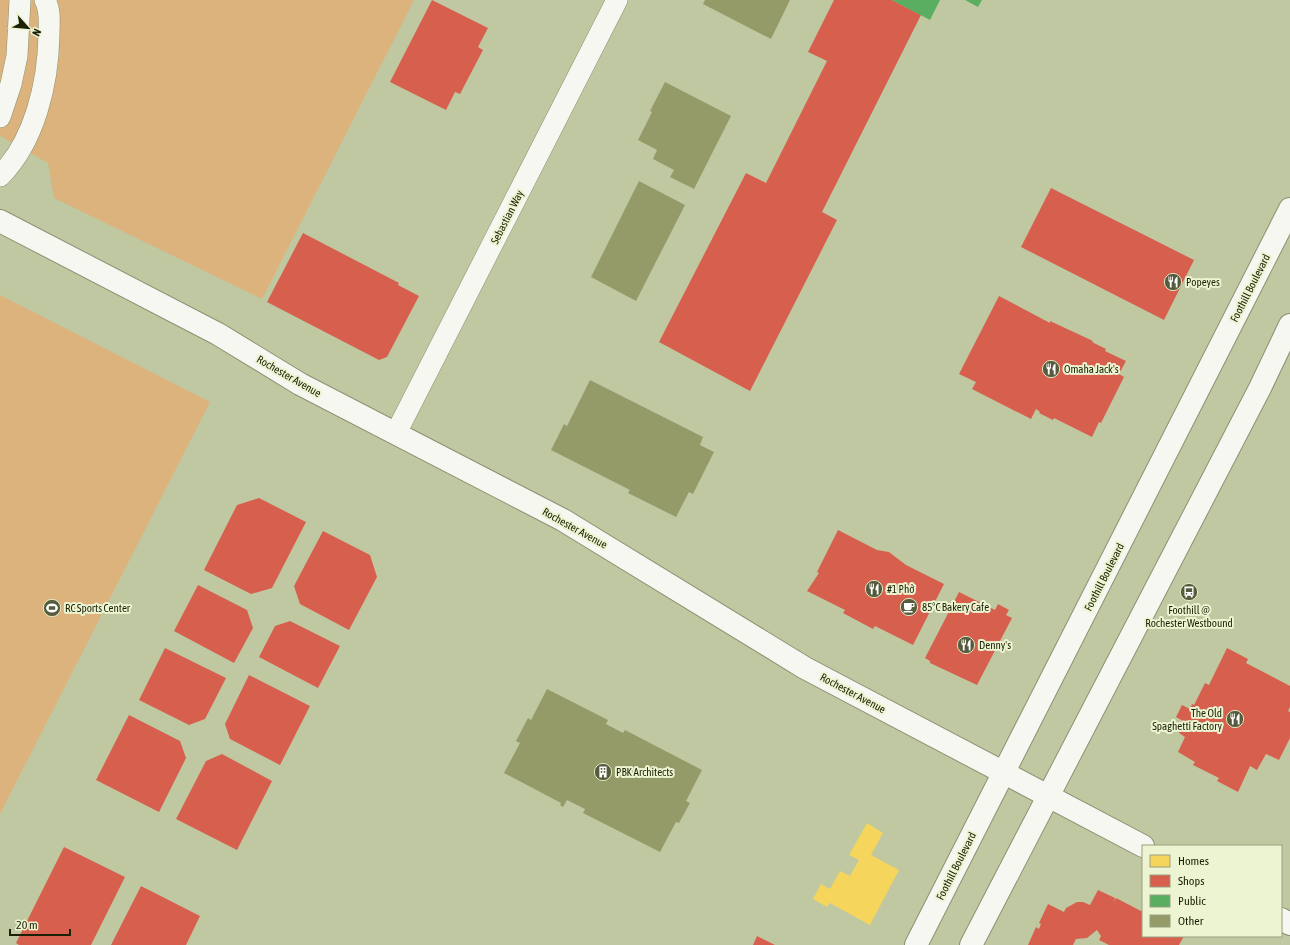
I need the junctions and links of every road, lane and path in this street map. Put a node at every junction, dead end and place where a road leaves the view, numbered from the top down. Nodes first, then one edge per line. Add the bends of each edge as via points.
1 (20, 0) edge
2 (45, 0) edge
3 (617, 0) edge
4 (0, 117) edge
5 (0, 176) edge
6 (1290, 209) edge
7 (0, 221) edge
8 (1290, 325) edge
9 (396, 433) junction
10 (1004, 773) junction
11 (1048, 796) junction
12 (1142, 845) edge
13 (916, 945) edge
14 (971, 945) edge

1 - 4 street via 16,56 11,84
2 - 5 street via 49,8 48,52 38,107 11,165
3 - 9 street, Sebastian Way
6 - 10 main road, Foothill Boulevard
7 - 9 main road, Rochester Avenue via 218,334 300,384
8 - 11 main road
9 - 10 main road, Rochester Avenue via 563,520 805,668
10 - 11 main road, Rochester Avenue
10 - 13 main road, Foothill Boulevard
11 - 12 main road, Rochester Avenue
11 - 14 main road

